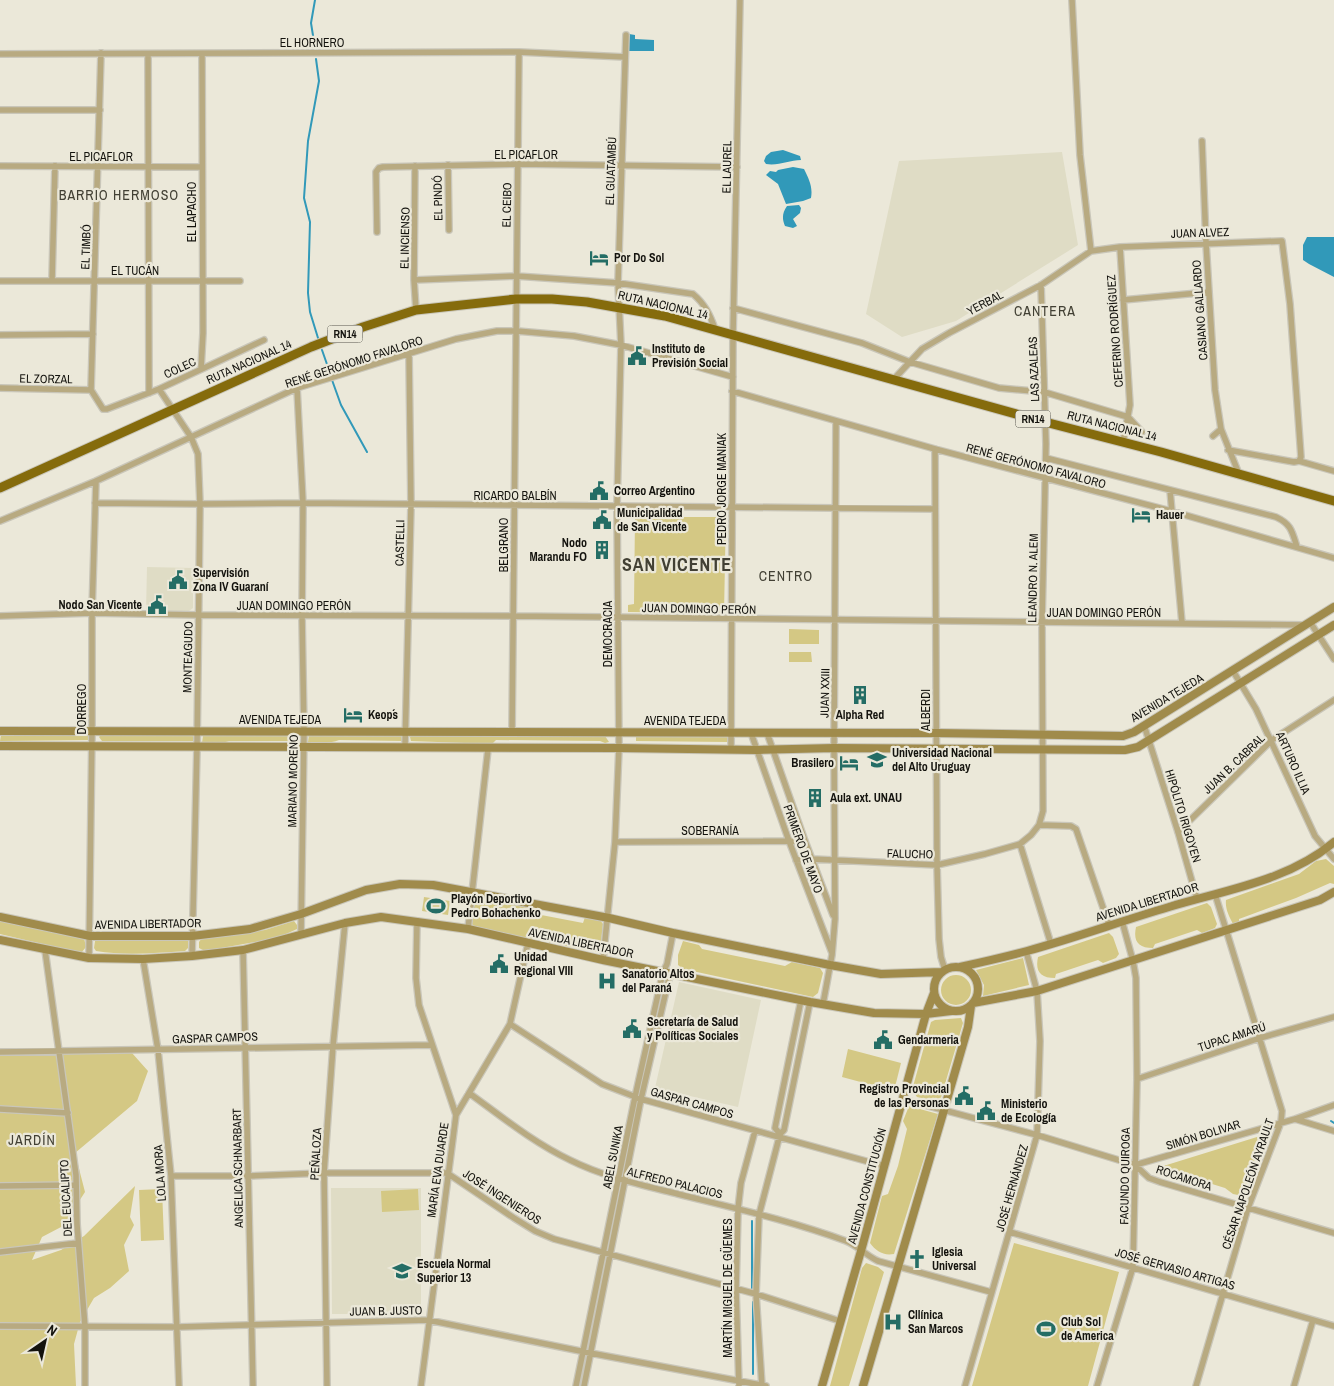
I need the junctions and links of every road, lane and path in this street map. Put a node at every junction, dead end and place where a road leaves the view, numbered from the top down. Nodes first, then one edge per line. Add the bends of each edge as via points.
1 (740, 0) edge
2 (1072, 0) edge
3 (626, 35) dead end
4 (519, 52) junction
5 (0, 54) edge
6 (101, 54) junction
7 (148, 54) junction
8 (202, 54) junction
9 (625, 57) junction
10 (0, 110) edge
11 (100, 110) junction
12 (1202, 141) dead end
13 (518, 164) junction
14 (448, 165) junction
15 (621, 165) junction
16 (0, 166) edge
17 (55, 166) junction
18 (98, 166) junction
19 (415, 166) junction
20 (149, 167) junction
21 (202, 167) junction
22 (737, 167) junction
23 (449, 230) dead end
24 (377, 232) dead end
25 (1206, 243) junction
26 (1120, 247) junction
27 (1091, 251) junction
28 (516, 276) junction
29 (414, 280) junction
30 (0, 281) edge
31 (52, 281) junction
32 (95, 281) junction
33 (149, 281) junction
34 (203, 281) junction
35 (240, 281) dead end
36 (618, 283) junction
37 (1041, 285) junction
38 (1209, 292) junction
39 (516, 299) junction
40 (1123, 300) junction
41 (619, 307) junction
42 (734, 308) junction
43 (416, 310) junction
44 (715, 330) junction
45 (517, 331) junction
46 (93, 334) junction
47 (0, 335) edge
48 (733, 335) junction
49 (264, 340) dead end
50 (620, 345) junction
51 (409, 355) junction
52 (910, 362) junction
53 (201, 369) junction
54 (733, 377) junction
55 (894, 379) junction
56 (0, 388) edge
57 (297, 388) junction
58 (159, 389) junction
59 (91, 390) junction
60 (732, 391) junction
61 (1044, 392) junction
62 (149, 393) junction
63 (174, 409) junction
64 (1128, 418) junction
65 (836, 421) junction
66 (1045, 422) junction
67 (1221, 429) junction
68 (1142, 432) dead end
69 (1213, 436) dead end
70 (191, 437) junction
71 (1123, 442) junction
72 (935, 449) junction
73 (1228, 450) junction
74 (1046, 458) junction
75 (1299, 461) junction
76 (1334, 471) edge
77 (1240, 474) junction
78 (1045, 479) junction
79 (96, 482) junction
80 (0, 488) edge
81 (1170, 490) junction
82 (1334, 501) edge
83 (95, 503) junction
84 (303, 503) junction
85 (200, 504) junction
86 (411, 505) junction
87 (514, 506) junction
88 (617, 506) junction
89 (732, 507) junction
90 (836, 507) junction
91 (935, 509) junction
92 (1171, 511) junction
93 (0, 521) edge
94 (1297, 546) junction
95 (1334, 558) edge
96 (1334, 606) edge
97 (92, 612) junction
98 (199, 615) junction
99 (0, 616) edge
100 (302, 616) junction
101 (409, 616) junction
102 (513, 616) junction
103 (619, 618) junction
104 (731, 619) junction
105 (836, 621) junction
106 (936, 621) junction
107 (1042, 622) junction
108 (1182, 623) junction
109 (1308, 623) junction
110 (1334, 625) edge
111 (1319, 635) junction
112 (1334, 659) edge
113 (1233, 671) junction
114 (1241, 684) junction
115 (1334, 700) edge
116 (1144, 726) junction
117 (0, 731) edge
118 (92, 731) junction
119 (197, 732) junction
120 (304, 732) junction
121 (406, 732) junction
122 (512, 732) junction
123 (619, 732) junction
124 (731, 733) junction
125 (751, 733) junction
126 (767, 733) junction
127 (834, 733) junction
128 (936, 733) junction
129 (1042, 733) junction
130 (1149, 740) junction
131 (1272, 740) junction
132 (0, 746) edge
133 (92, 746) junction
134 (304, 747) junction
135 (405, 747) junction
136 (197, 748) junction
137 (619, 748) junction
138 (834, 748) junction
139 (488, 749) junction
140 (937, 749) junction
141 (1042, 749) junction
142 (731, 750) junction
143 (757, 750) junction
144 (773, 750) junction
145 (1039, 825) junction
146 (1178, 832) junction
147 (789, 841) junction
148 (805, 841) junction
149 (616, 842) junction
150 (1334, 842) edge
151 (1020, 844) junction
152 (1325, 850) junction
153 (812, 859) junction
154 (1334, 859) edge
155 (796, 860) junction
156 (834, 861) junction
157 (937, 865) junction
158 (472, 892) junction
159 (1334, 892) edge
160 (1215, 894) junction
161 (1196, 898) junction
162 (301, 914) junction
163 (0, 917) edge
164 (609, 918) junction
165 (835, 919) junction
166 (417, 921) junction
167 (1122, 921) junction
168 (345, 923) junction
169 (1109, 926) junction
170 (468, 929) junction
171 (1226, 931) junction
172 (673, 933) junction
173 (301, 934) junction
174 (90, 936) junction
175 (192, 936) junction
176 (0, 940) edge
177 (528, 943) junction
178 (1051, 944) junction
179 (45, 950) junction
180 (243, 950) junction
181 (1026, 951) junction
182 (832, 955) junction
183 (192, 956) junction
184 (89, 958) junction
185 (143, 959) junction
186 (603, 960) junction
187 (1133, 961) junction
188 (830, 965) junction
189 (960, 967) junction
190 (943, 971) junction
191 (666, 973) junction
192 (1037, 991) junction
193 (934, 993) junction
194 (801, 1000) junction
195 (810, 1002) junction
196 (823, 1004) junction
197 (972, 1004) junction
198 (951, 1011) junction
199 (926, 1014) junction
200 (1334, 1017) edge
201 (510, 1024) junction
202 (1260, 1038) junction
203 (431, 1045) junction
204 (333, 1046) junction
205 (246, 1047) junction
206 (158, 1050) junction
207 (60, 1051) junction
208 (0, 1052) edge
209 (1137, 1079) junction
210 (469, 1093) junction
211 (638, 1098) junction
212 (902, 1099) junction
213 (1334, 1105) edge
214 (0, 1109) edge
215 (944, 1110) junction
216 (68, 1113) junction
217 (456, 1115) junction
218 (1295, 1118) junction
219 (1281, 1122) junction
220 (755, 1131) junction
221 (1334, 1131) edge
222 (1037, 1135) junction
223 (779, 1136) junction
224 (884, 1166) junction
225 (1135, 1166) junction
226 (324, 1173) junction
227 (447, 1173) junction
228 (171, 1176) junction
229 (248, 1176) junction
230 (621, 1180) junction
231 (76, 1185) junction
232 (0, 1186) edge
233 (1248, 1208) junction
234 (738, 1209) junction
235 (759, 1215) junction
236 (1010, 1232) junction
237 (1334, 1233) edge
238 (78, 1243) junction
239 (861, 1251) junction
240 (0, 1252) edge
241 (607, 1255) junction
242 (899, 1267) junction
243 (1133, 1267) junction
244 (736, 1290) junction
245 (992, 1292) junction
246 (1223, 1293) junction
247 (756, 1294) junction
248 (428, 1320) junction
249 (1313, 1320) junction
250 (840, 1321) junction
251 (326, 1322) junction
252 (251, 1325) junction
253 (0, 1326) edge
254 (1334, 1326) edge
255 (85, 1327) junction
256 (178, 1327) junction
257 (587, 1352) junction
258 (739, 1383) edge
259 (85, 1386) edge
260 (179, 1386) edge
261 (253, 1386) edge
262 (327, 1386) edge
263 (421, 1386) edge
264 (576, 1386) edge
265 (584, 1386) edge
266 (763, 1386) edge
267 (822, 1386) edge
268 (864, 1386) edge
269 (965, 1386) edge
270 (1097, 1386) edge
271 (1196, 1386) edge
272 (1294, 1386) edge

1 - 22 street, EL LAUREL
2 - 27 street via 1080,155
3 - 9 street, EL GUATAMBÚ
4 - 8 street, EL HORNERO
4 - 9 street, EL HORNERO
4 - 13 street, EL CEIBO
5 - 6 street, EL HORNERO
6 - 7 street, EL HORNERO
6 - 11 street, EL TIMBÓ
7 - 8 street, EL HORNERO
7 - 20 street
8 - 21 street, EL LAPACHO
9 - 15 street, EL GUATAMBÚ
10 - 11 street
11 - 18 street, EL TIMBÓ
12 - 25 street, CASIANO GALLARDO
13 - 14 street, EL PICAFLOR
13 - 15 street, EL PICAFLOR
13 - 28 street, EL CEIBO
14 - 19 street, EL PICAFLOR
14 - 23 street, EL PINDÓ
15 - 22 street, EL PICAFLOR
15 - 36 street, EL GUATAMBÚ
16 - 17 street, EL PICAFLOR
17 - 18 street, EL PICAFLOR
17 - 31 street
18 - 20 street, EL PICAFLOR
18 - 32 street, EL TIMBÓ
19 - 24 street, EL PICAFLOR via 383,167 376,172
19 - 29 street, EL INCIENSO
20 - 21 street, EL PICAFLOR
20 - 33 street
21 - 34 street, EL LAPACHO
22 - 42 street, EL LAUREL
25 - 26 street, JUAN ALVEZ
25 - 38 street, CASIANO GALLARDO
25 - 75 street, JUAN ALVEZ via 1282,241 1296,381
26 - 27 street
26 - 40 street, CEFERINO RODRÍGUEZ
27 - 37 street, YERBAL
28 - 29 street
28 - 36 street
28 - 39 street, EL CEIBO
29 - 43 street, EL INCIENSO
30 - 31 street, EL TUCÁN
31 - 32 street, EL TUCÁN
32 - 33 street, EL TUCÁN
32 - 46 street, EL TIMBÓ
33 - 34 street, EL TUCÁN
33 - 62 street
34 - 35 street, EL TUCÁN
34 - 53 street, EL LAPACHO
36 - 41 street, EL GUATAMBÚ
36 - 44 street via 693,294 710,314
37 - 52 street, YERBAL via 922,349
37 - 61 street, LAS AZALEAS
38 - 40 street
38 - 67 street, CASIANO GALLARDO via 1215,390
39 - 41 highway, RUTA NACIONAL 14 / RN14 via 552,299
39 - 43 highway, RUTA NACIONAL 14 / RN14
39 - 45 street, BELGRANO
40 - 64 street, CEFERINO RODRÍGUEZ via 1130,406
41 - 44 highway, RUTA NACIONAL 14 / RN14
41 - 50 street, DEMOCRACIA
42 - 48 street, EL LAUREL
42 - 52 street via 862,342
43 - 63 highway, RUTA NACIONAL 14 / RN14 via 363,326 311,347
44 - 48 highway, RUTA NACIONAL 14 / RN14
45 - 50 street, RENÉ GERÓNOMO FAVALORO via 574,336
45 - 51 street, RENÉ GERÓNOMO FAVALORO via 496,331 456,339
45 - 87 street, BELGRANO
46 - 47 street
46 - 59 street, EL TIMBÓ
48 - 54 street, PEDRO JORGE MANIAK
48 - 55 highway, RUTA NACIONAL 14 / RN14
49 - 53 street, COLEC
50 - 54 street, RENÉ GERÓNOMO FAVALORO
50 - 88 street, DEMOCRACIA
51 - 57 street, RENÉ GERÓNOMO FAVALORO
51 - 86 street, CASTELLI
52 - 55 street, YERBAL
52 - 61 street via 999,388
53 - 58 street, COLEC
54 - 60 street, PEDRO JORGE MANIAK
55 - 66 highway, RUTA NACIONAL 14 / RN14
56 - 59 street, EL ZORZAL
57 - 70 street, RENÉ GERÓNOMO FAVALORO
57 - 84 street, MARIANO MORENO
58 - 62 street, COLEC
58 - 63 street, MONTEAGUDO
59 - 62 street, COLEC via 107,409
60 - 65 street, RENÉ GERÓNOMO FAVALORO
60 - 89 street, PEDRO JORGE MANIAK
61 - 64 street
61 - 66 street, LAS AZALEAS
63 - 70 street, MONTEAGUDO
63 - 80 highway, RUTA NACIONAL 14 / RN14
64 - 68 street
64 - 71 street, CEFERINO RODRÍGUEZ
65 - 72 street, RENÉ GERÓNOMO FAVALORO
65 - 90 street, JUAN XXIII
66 - 71 highway, RUTA NACIONAL 14 / RN14
66 - 74 street, LEANDRO N. ALEM
67 - 69 street
67 - 73 street, CASIANO GALLARDO
70 - 79 street, RENÉ GERÓNOMO FAVALORO
70 - 85 street, MONTEAGUDO via 198,454
71 - 77 highway, RUTA NACIONAL 14 / RN14
72 - 78 street, RENÉ GERÓNOMO FAVALORO
72 - 91 street, ALBERDI
73 - 75 street
73 - 77 street, CASIANO GALLARDO
74 - 78 street, LEANDRO N. ALEM
74 - 81 street
75 - 76 street
77 - 82 highway, RUTA NACIONAL 14 / RN14
78 - 92 street, RENÉ GERÓNOMO FAVALORO
78 - 107 street, LEANDRO N. ALEM
79 - 83 street, DORREGO
79 - 93 street, RENÉ GERÓNOMO FAVALORO
81 - 92 street
81 - 94 street via 1276,517 1286,522
83 - 85 street, RICARDO BALBÍN
83 - 97 street, DORREGO
84 - 85 street, RICARDO BALBÍN
84 - 86 street, RICARDO BALBÍN
84 - 100 street, MARIANO MORENO
85 - 98 street, MONTEAGUDO
86 - 87 street, RICARDO BALBÍN
86 - 101 street, CASTELLI
87 - 88 street, RICARDO BALBÍN
87 - 102 street, BELGRANO
88 - 89 street, RICARDO BALBÍN
88 - 103 street, DEMOCRACIA
89 - 90 street, RICARDO BALBÍN
89 - 104 street, PEDRO JORGE MANIAK
90 - 91 street, RICARDO BALBÍN
90 - 105 street, JUAN XXIII
91 - 106 street, ALBERDI
92 - 94 street, RENÉ GERÓNOMO FAVALORO
92 - 108 street
94 - 95 street, RENÉ GERÓNOMO FAVALORO
96 - 109 main road, AVENIDA TEJEDA
97 - 98 street, JUAN DOMINGO PERÓN
97 - 99 street, JUAN DOMINGO PERÓN
97 - 118 street, DORREGO
98 - 100 street, JUAN DOMINGO PERÓN
98 - 119 street, MONTEAGUDO
100 - 101 street, JUAN DOMINGO PERÓN
100 - 120 street, MARIANO MORENO
101 - 102 street, JUAN DOMINGO PERÓN
101 - 121 street, CASTELLI
102 - 103 street, JUAN DOMINGO PERÓN
102 - 122 street, BELGRANO
103 - 104 street, JUAN DOMINGO PERÓN
103 - 123 street, DEMOCRACIA
104 - 105 street, JUAN DOMINGO PERÓN
104 - 124 street, PEDRO JORGE MANIAK
105 - 106 street, JUAN DOMINGO PERÓN
105 - 127 street, JUAN XXIII
106 - 107 street, JUAN DOMINGO PERÓN
106 - 128 street, ALBERDI
107 - 108 street, JUAN DOMINGO PERÓN
107 - 129 street, LEANDRO N. ALEM
108 - 109 street, JUAN DOMINGO PERÓN
109 - 111 street
109 - 113 main road, AVENIDA TEJEDA
110 - 111 main road
111 - 112 street
111 - 114 main road
113 - 114 street, ARTURO ILLIA
113 - 116 main road, AVENIDA TEJEDA
114 - 130 main road
114 - 131 street, ARTURO ILLIA
115 - 131 street, JUAN B. CABRAL
116 - 129 main road, AVENIDA TEJEDA via 1123,736
116 - 130 street, HIPÓLITO IRIGOYEN
117 - 118 main road, AVENIDA TEJEDA
118 - 119 main road, AVENIDA TEJEDA
118 - 133 street, DORREGO
119 - 120 main road, AVENIDA TEJEDA
119 - 136 street, MONTEAGUDO
120 - 121 main road, AVENIDA TEJEDA
120 - 134 street, MARIANO MORENO
121 - 122 main road, AVENIDA TEJEDA
121 - 135 street, CASTELLI
122 - 123 main road, AVENIDA TEJEDA
123 - 124 main road, AVENIDA TEJEDA
123 - 137 street, DEMOCRACIA
124 - 125 main road, AVENIDA TEJEDA
124 - 142 street, PEDRO JORGE MANIAK
125 - 126 main road, AVENIDA TEJEDA
125 - 143 street, PRIMERO DE MAYO
126 - 127 main road, AVENIDA TEJEDA
126 - 144 street, PRIMERO DE MAYO
127 - 128 main road, AVENIDA TEJEDA
127 - 138 street, JUAN XXIII
128 - 129 main road, AVENIDA TEJEDA
128 - 140 street, ALBERDI
129 - 141 street, LEANDRO N. ALEM
130 - 141 main road via 1126,750
130 - 146 street, HIPÓLITO IRIGOYEN
131 - 146 street, JUAN B. CABRAL
131 - 152 street, ARTURO ILLIA via 1315,836
132 - 133 main road
133 - 136 main road
133 - 174 street, DORREGO
134 - 135 main road
134 - 136 main road
134 - 162 street, MARIANO MORENO
135 - 139 main road
136 - 175 street, MONTEAGUDO
137 - 139 main road
137 - 142 main road
137 - 149 street, DEMOCRACIA
138 - 140 main road
138 - 144 main road
138 - 156 street, JUAN XXIII
139 - 158 street
140 - 141 main road
140 - 157 street, ALBERDI
141 - 145 street via 1043,811
142 - 143 main road
143 - 144 main road
143 - 147 street, PRIMERO DE MAYO
144 - 148 street, PRIMERO DE MAYO
145 - 151 street
145 - 169 street via 1076,829
146 - 161 street, HIPÓLITO IRIGOYEN
147 - 148 street, SOBERANÍA
147 - 149 street, SOBERANÍA
147 - 155 street, PRIMERO DE MAYO
148 - 153 street, PRIMERO DE MAYO
149 - 164 street, DEMOCRACIA
150 - 152 main road, AVENIDA LIBERTADOR
151 - 157 street, FALUCHO
151 - 178 street
152 - 154 street, ARTURO ILLIA
152 - 160 main road, AVENIDA LIBERTADOR via 1277,876
153 - 155 street, FALUCHO
153 - 156 street, FALUCHO
153 - 165 street, PRIMERO DE MAYO
155 - 182 street, PRIMERO DE MAYO
156 - 157 street, FALUCHO
156 - 165 street, JUAN XXIII
157 - 190 street, ALBERDI via 938,939
158 - 162 main road, AVENIDA LIBERTADOR via 433,885 400,884 366,890
158 - 164 main road, AVENIDA LIBERTADOR
158 - 170 street
159 - 171 main road via 1320,900
160 - 161 main road, AVENIDA LIBERTADOR
160 - 171 street, CÉSAR NAPOLEÓN AYRAULT
161 - 167 main road, AVENIDA LIBERTADOR
162 - 173 street, MARIANO MORENO
162 - 175 main road, AVENIDA LIBERTADOR via 250,929
163 - 174 main road, AVENIDA LIBERTADOR
164 - 172 main road, AVENIDA LIBERTADOR
164 - 186 street, DEMOCRACIA
165 - 182 street, JUAN XXIII
166 - 168 main road, AVENIDA LIBERTADOR via 381,917
166 - 170 main road, AVENIDA LIBERTADOR
166 - 203 street via 419,1005
167 - 169 main road, AVENIDA LIBERTADOR
167 - 187 street, FACUNDO QUIROGA
168 - 173 main road, AVENIDA LIBERTADOR
168 - 204 street, PEÑALOZA
169 - 178 main road, AVENIDA LIBERTADOR
170 - 177 main road, AVENIDA LIBERTADOR
171 - 187 main road
171 - 202 street, CÉSAR NAPOLEÓN AYRAULT
172 - 188 main road, AVENIDA LIBERTADOR
172 - 191 street, ABEL SUNIKA
173 - 180 main road, AVENIDA LIBERTADOR
174 - 175 main road, AVENIDA LIBERTADOR
174 - 184 street, DORREGO
175 - 183 street, MONTEAGUDO
176 - 179 main road, AVENIDA LIBERTADOR
177 - 186 main road, AVENIDA LIBERTADOR
177 - 201 street, MARÍA EVA DUARDE
178 - 181 main road, AVENIDA LIBERTADOR
179 - 184 main road, AVENIDA LIBERTADOR
179 - 207 street, DEL EUCALIPTO
180 - 183 main road, AVENIDA LIBERTADOR
180 - 205 street, ANGELICA SCHNARBART
181 - 189 main road, AVENIDA LIBERTADOR
181 - 192 street, JOSÉ HERNÁNDEZ
182 - 188 street, JUAN XXIII
183 - 185 main road, AVENIDA LIBERTADOR
184 - 185 main road, AVENIDA LIBERTADOR
185 - 206 street, LOLA MORA
186 - 191 main road, AVENIDA LIBERTADOR
187 - 192 main road
187 - 209 street, FACUNDO QUIROGA
188 - 190 main road, AVENIDA LIBERTADOR via 880,974
188 - 196 street, JUAN XXIII
189 - 190 main road
189 - 197 main road via 977,982 978,989
190 - 193 main road via 935,982
191 - 194 main road, AVENIDA LIBERTADOR
191 - 211 street, ABEL SUNIKA
192 - 197 main road
192 - 222 street, JOSÉ HERNÁNDEZ via 1040,1041
193 - 198 main road via 937,1001
193 - 199 main road, AVENIDA CONSTITUCIÓN
194 - 195 main road, AVENIDA LIBERTADOR
194 - 223 street via 775,1128
195 - 196 main road, AVENIDA LIBERTADOR
195 - 223 street via 784,1130
196 - 199 main road, AVENIDA LIBERTADOR via 874,1013
197 - 198 main road via 965,1010
197 - 215 main road
198 - 199 main road, AVENIDA LIBERTADOR
199 - 212 main road, AVENIDA CONSTITUCIÓN
200 - 202 street, TUPAC AMARÚ
201 - 210 street, MARÍA EVA DUARDE
201 - 211 street, GASPAR CAMPOS via 602,1084
202 - 209 street, TUPAC AMARÚ
202 - 219 street, CÉSAR NAPOLEÓN AYRAULT via 1282,1111
203 - 204 street, GASPAR CAMPOS
203 - 217 street
204 - 205 street, GASPAR CAMPOS
204 - 226 street, PEÑALOZA
205 - 206 street, GASPAR CAMPOS
205 - 229 street, ANGELICA SCHNARBART
206 - 207 street, GASPAR CAMPOS
206 - 228 street, LOLA MORA
207 - 208 street, GASPAR CAMPOS
207 - 216 street, DEL EUCALIPTO
209 - 225 street, FACUNDO QUIROGA
210 - 217 street, MARÍA EVA DUARDE
210 - 230 street, ALFREDO PALACIOS via 529,1136 570,1160
211 - 220 street, GASPAR CAMPOS
211 - 230 street, ABEL SUNIKA
212 - 215 street, ROCAMORA
212 - 224 main road, AVENIDA CONSTITUCIÓN
213 - 218 street, SIMÓN BOLIVAR
214 - 216 street
215 - 222 street, ROCAMORA
215 - 242 main road
216 - 231 street, DEL EUCALIPTO
217 - 227 street, MARÍA EVA DUARDE
218 - 219 street, SIMÓN BOLIVAR
218 - 221 street
219 - 225 street, SIMÓN BOLIVAR
219 - 233 street, CÉSAR NAPOLEÓN AYRAULT
220 - 223 street, GASPAR CAMPOS
220 - 234 street, MARTÍN MIGUEL DE GÜEMES via 741,1183
222 - 225 street, ROCAMORA
222 - 236 street, JOSÉ HERNÁNDEZ
223 - 224 street, GASPAR CAMPOS
223 - 235 street
224 - 239 main road, AVENIDA CONSTITUCIÓN
225 - 233 street, ROCAMORA via 1154,1180
225 - 243 street, FACUNDO QUIROGA
226 - 227 street, JOSÉ INGENIEROS
226 - 229 street, JOSÉ INGENIEROS
226 - 251 street, PEÑALOZA
227 - 241 street, JOSÉ INGENIEROS via 535,1231
227 - 248 street, MARÍA EVA DUARDE
228 - 229 street, JOSÉ INGENIEROS
228 - 256 street, LOLA MORA
229 - 252 street, ANGELICA SCHNARBART
230 - 234 street, ALFREDO PALACIOS
230 - 241 street, ABEL SUNIKA
231 - 232 street
231 - 238 street, DEL EUCALIPTO
233 - 237 street, ROCAMORA
233 - 246 street, CÉSAR NAPOLEÓN AYRAULT
234 - 235 street, ALFREDO PALACIOS
234 - 244 street, MARTÍN MIGUEL DE GÜEMES
235 - 239 street, ALFREDO PALACIOS via 848,1242
235 - 247 street
236 - 243 street, JOSÉ GERVASIO ARTIGAS
236 - 245 street, JOSÉ HERNÁNDEZ
238 - 240 street
238 - 255 street, DEL EUCALIPTO
239 - 242 street, ALFREDO PALACIOS via 878,1261
239 - 250 main road, AVENIDA CONSTITUCIÓN
241 - 244 street, JOSÉ INGENIEROS
241 - 257 street, ABEL SUNIKA
242 - 245 street, ALFREDO PALACIOS
242 - 268 main road
243 - 246 street, JOSÉ GERVASIO ARTIGAS
243 - 270 street, FACUNDO QUIROGA
244 - 247 street, JOSÉ INGENIEROS
244 - 258 street, MARTÍN MIGUEL DE GÜEMES
245 - 269 street, JOSÉ HERNÁNDEZ
246 - 249 street, JOSÉ GERVASIO ARTIGAS
246 - 271 street, CÉSAR NAPOLEÓN AYRAULT
247 - 250 street, JOSÉ INGENIEROS
247 - 266 street
248 - 251 street, JUAN B. JUSTO
248 - 257 street, JUAN B. JUSTO
248 - 263 street, MARÍA EVA DUARDE
249 - 254 street, JOSÉ GERVASIO ARTIGAS
249 - 272 street
250 - 267 main road, AVENIDA CONSTITUCIÓN
251 - 252 street, JUAN B. JUSTO
251 - 262 street, PEÑALOZA
252 - 256 street, JUAN B. JUSTO
252 - 261 street, ANGELICA SCHNARBART
253 - 255 street, JUAN B. JUSTO
255 - 256 street, JUAN B. JUSTO
255 - 259 street, DEL EUCALIPTO
256 - 260 street, LOLA MORA
257 - 258 street, JUAN B. JUSTO
257 - 264 street, ABEL SUNIKA
257 - 265 street, ABEL SUNIKA
258 - 266 street, JUAN B. JUSTO

